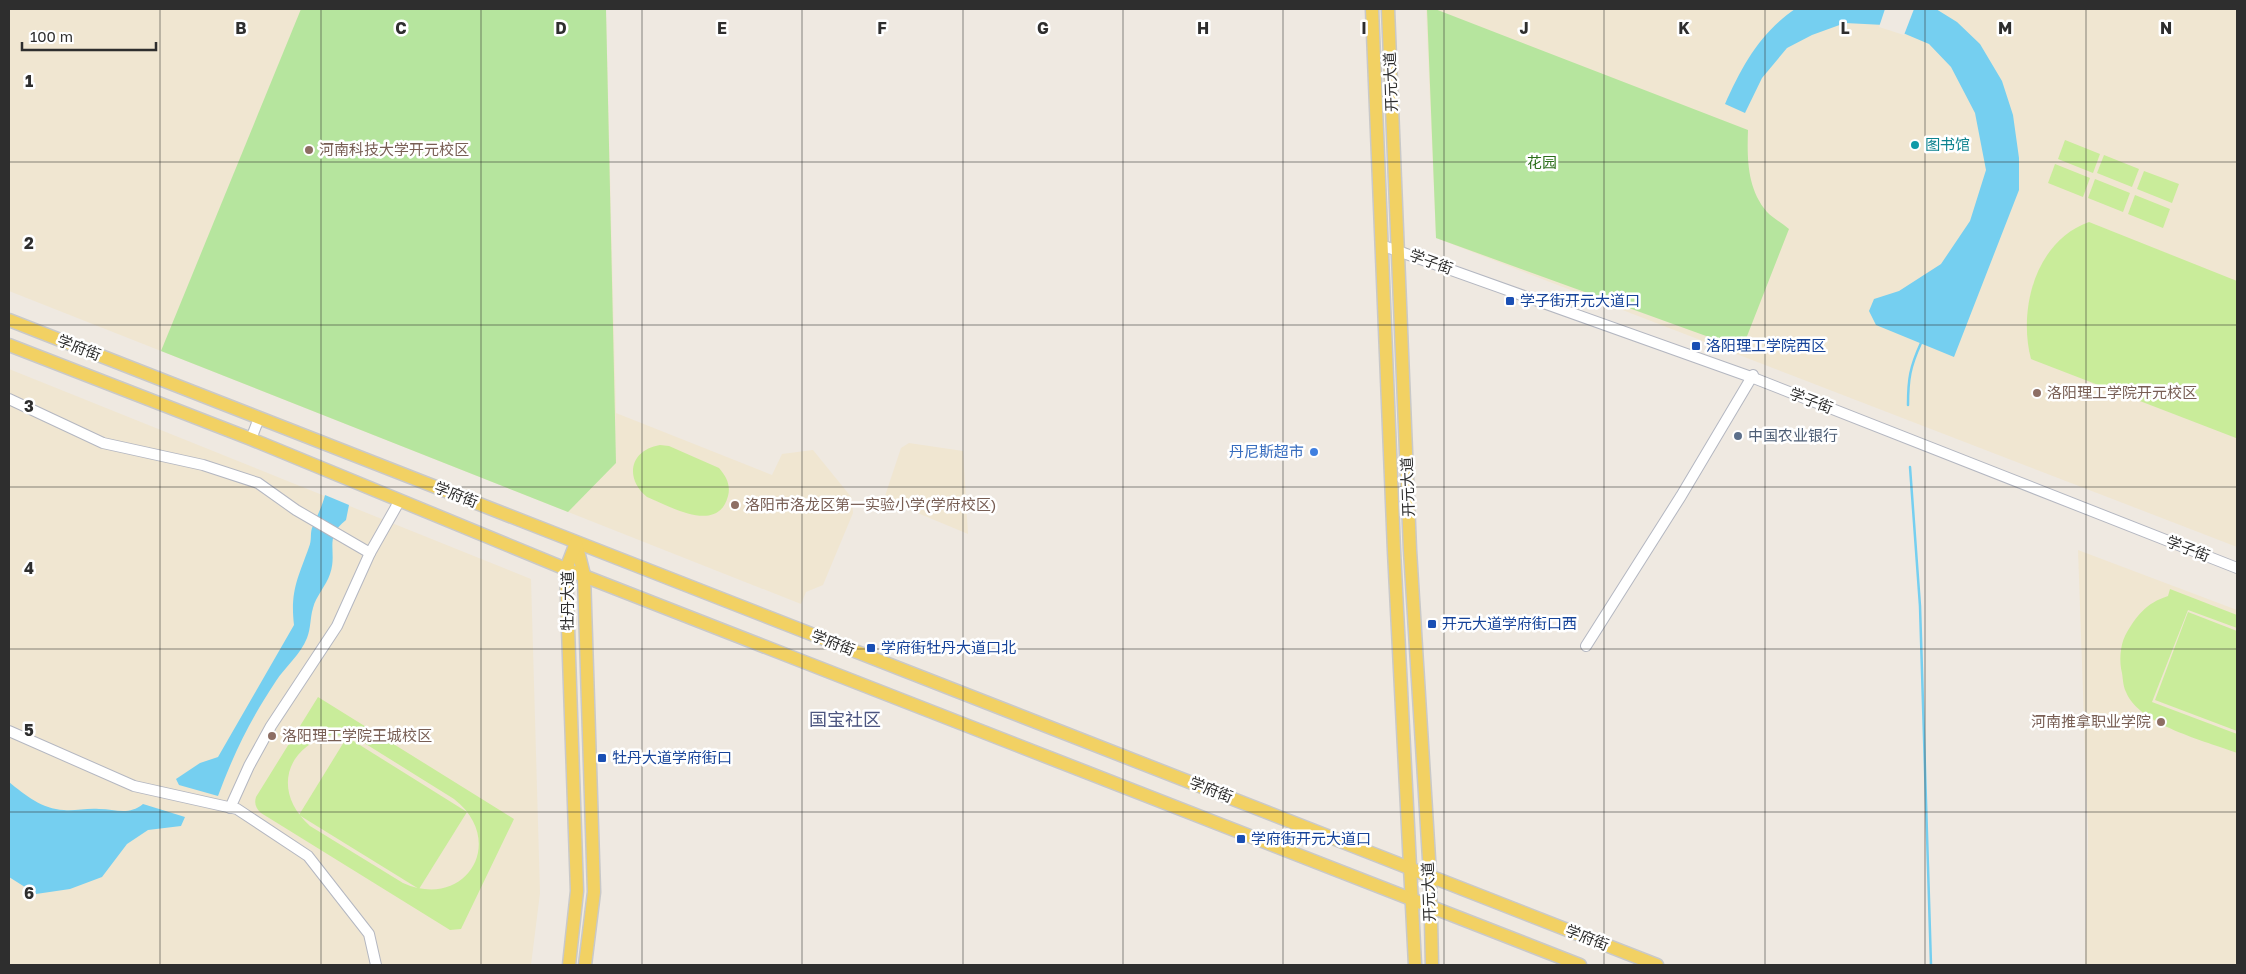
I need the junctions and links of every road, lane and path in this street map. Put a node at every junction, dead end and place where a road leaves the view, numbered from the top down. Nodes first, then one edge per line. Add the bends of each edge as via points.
1 (1372, 9) edge
2 (1388, 9) edge
3 (1381, 243) junction
4 (1398, 248) junction
5 (9, 320) edge
6 (9, 345) edge
7 (1753, 376) junction
8 (9, 399) edge
9 (259, 418) junction
10 (251, 439) junction
11 (400, 500) junction
12 (576, 542) junction
13 (370, 553) junction
14 (2237, 563) edge
15 (2237, 568) edge
16 (566, 569) junction
17 (584, 575) junction
18 (1586, 646) dead end
19 (9, 731) edge
20 (230, 808) junction
21 (1411, 868) junction
22 (1430, 875) junction
23 (1412, 898) junction
24 (1430, 905) junction
25 (376, 965) edge
26 (569, 965) edge
27 (585, 965) edge
28 (1415, 965) edge
29 (1432, 965) edge
30 (1580, 965) edge
31 (1657, 965) edge

1 - 3 main road, 开元大道
2 - 4 main road, 开元大道
3 - 4 street, 学子街
3 - 21 main road, 开元大道
4 - 7 street, 学子街
4 - 22 main road, 开元大道 via 1410,550
5 - 9 main road, 学府街
6 - 10 main road, 学府街
7 - 14 street, 学子街
7 - 15 street, 学子街
7 - 18 street
8 - 13 street via 103,443 202,465 258,483 314,521
9 - 10 street
9 - 12 main road, 学府街
10 - 11 main road, 学府街
11 - 13 street
11 - 16 main road, 学府街
12 - 16 main road, 牡丹大道
12 - 17 main road, 牡丹大道
12 - 21 main road, 学府街
13 - 20 street via 337,626 271,726
16 - 17 main road, 学府街
16 - 26 main road, 牡丹大道 via 578,891
17 - 23 main road, 学府街
17 - 27 main road, 牡丹大道 via 594,892
19 - 20 street via 134,786
20 - 25 street via 238,809 308,856 369,934
21 - 22 main road, 学府街
21 - 23 main road, 开元大道
22 - 24 main road, 开元大道
22 - 31 main road, 学府街
23 - 24 main road, 学府街
23 - 28 main road, 开元大道
24 - 29 main road, 开元大道
24 - 30 main road, 学府街

